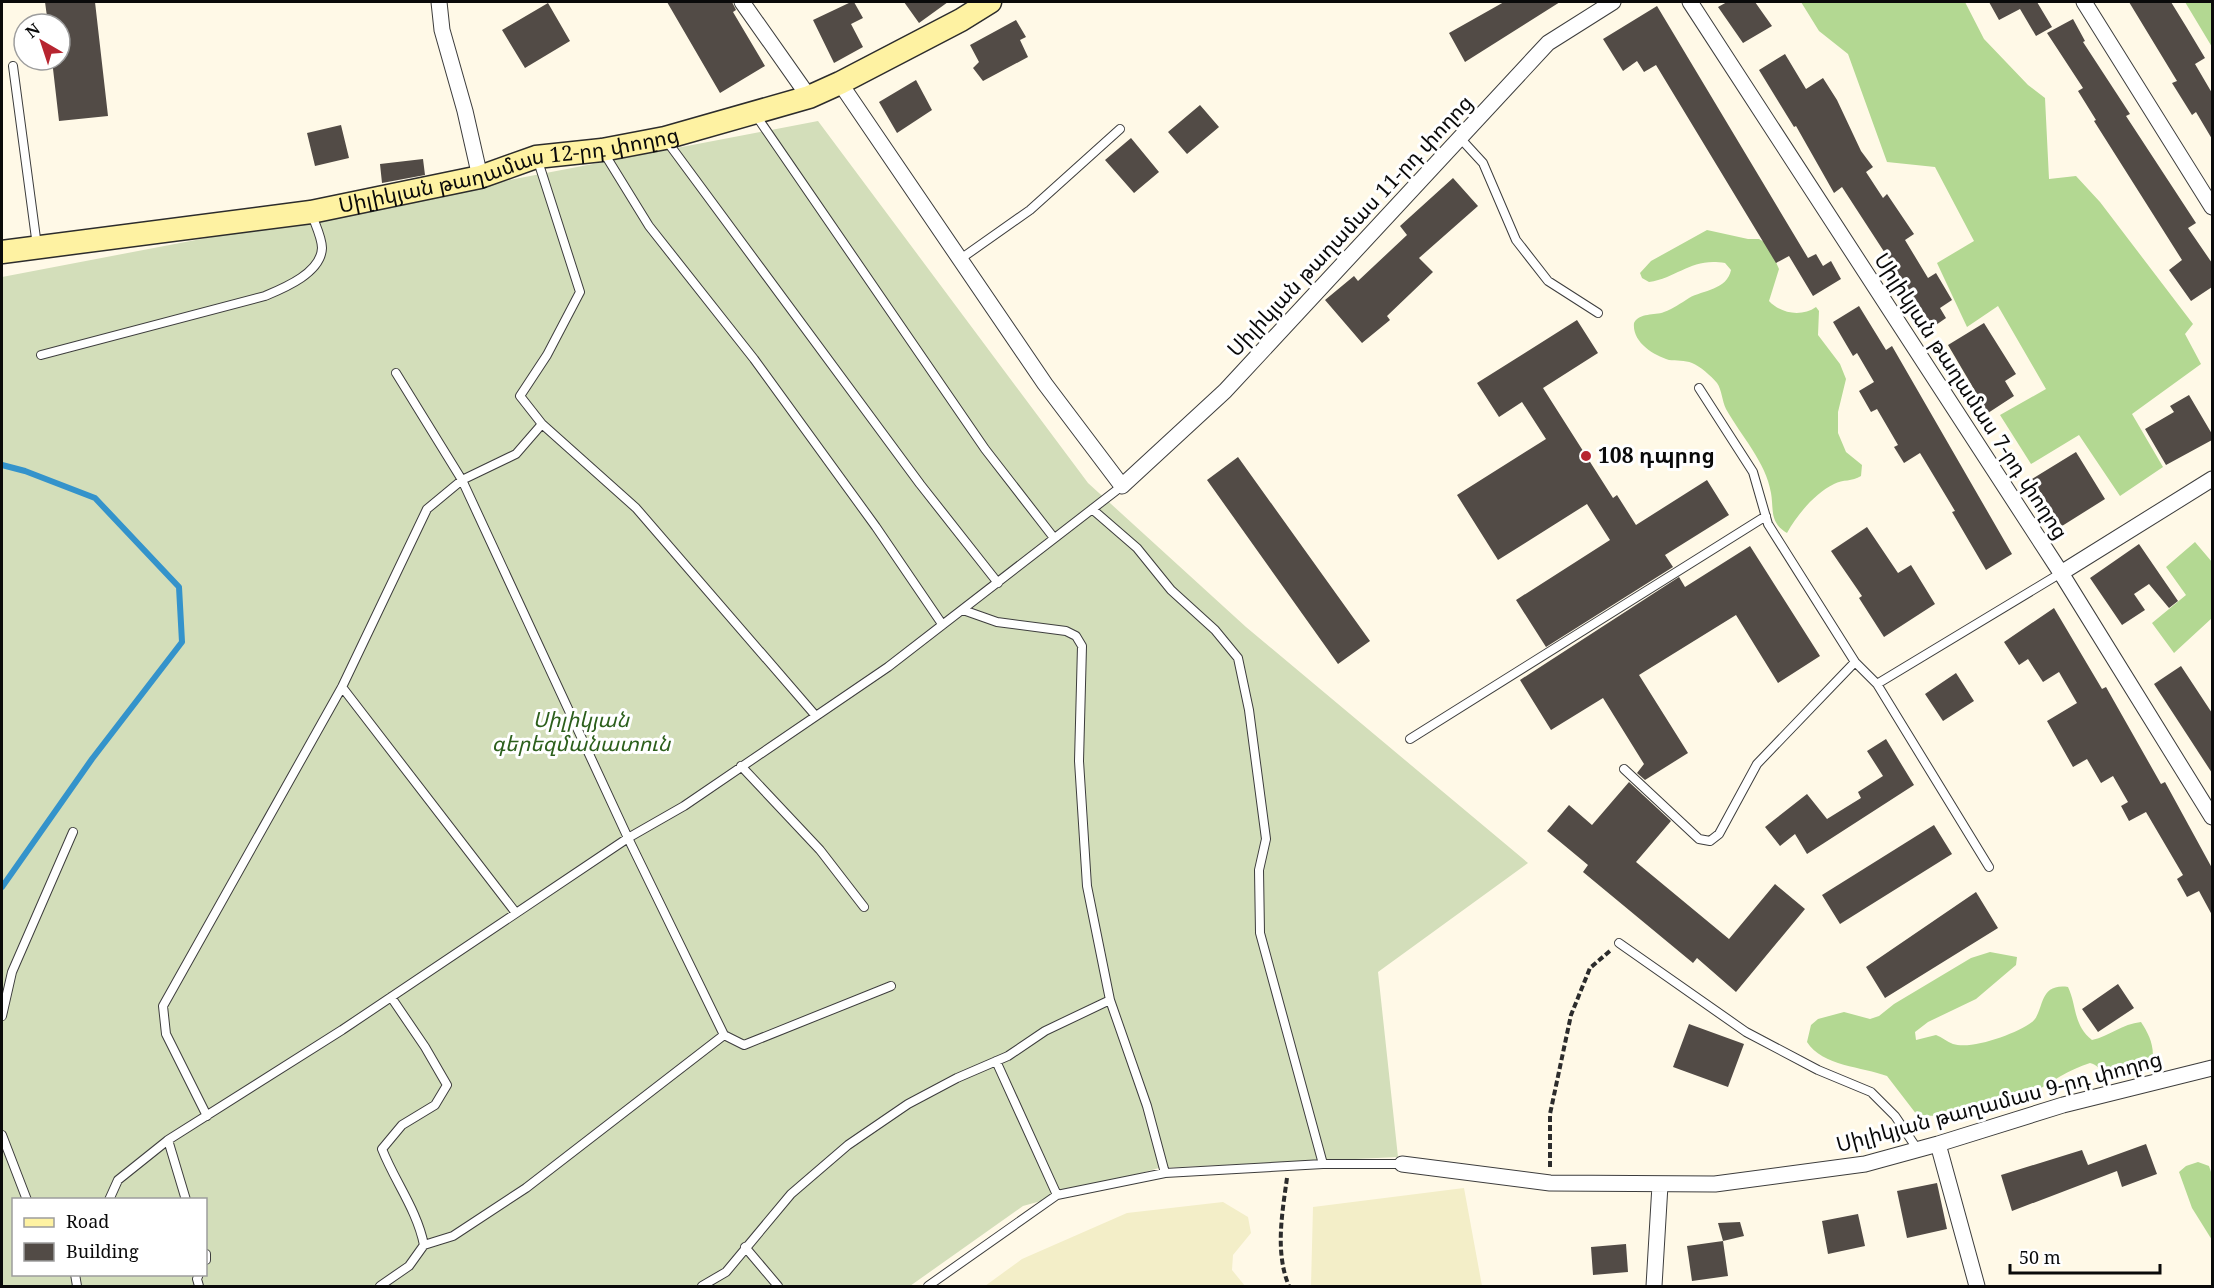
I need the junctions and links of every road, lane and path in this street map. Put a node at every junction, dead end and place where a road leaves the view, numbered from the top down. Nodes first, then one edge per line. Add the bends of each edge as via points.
1 (439, 2) edge
2 (742, 2) edge
3 (990, 2) edge
4 (1613, 2) edge
5 (1690, 2) edge
6 (2084, 2) edge
7 (14, 72) edge
8 (840, 83) junction
9 (809, 97) junction
10 (754, 113) junction
11 (1120, 129) dead end
12 (665, 138) junction
13 (1460, 138) junction
14 (602, 150) junction
15 (536, 157) junction
16 (480, 177) junction
17 (2212, 207) edge
18 (311, 212) junction
19 (37, 246) junction
20 (2, 252) edge
21 (958, 260) junction
22 (1598, 313) dead end
23 (41, 355) dead end
24 (396, 373) dead end
25 (1699, 388) dead end
26 (542, 424) junction
27 (2212, 479) edge
28 (462, 480) junction
29 (1122, 486) junction
30 (1092, 509) junction
31 (1766, 516) junction
32 (1054, 538) junction
33 (2061, 573) junction
34 (998, 583) junction
35 (963, 609) junction
36 (942, 624) junction
37 (1855, 662) junction
38 (1877, 684) junction
39 (342, 687) junction
40 (815, 715) junction
41 (1410, 739) dead end
42 (741, 766) junction
43 (1624, 768) dead end
44 (2212, 816) edge
45 (73, 832) dead end
46 (628, 838) junction
47 (1989, 867) dead end
48 (864, 907) dead end
49 (516, 913) junction
50 (1619, 943) joint
51 (891, 986) dead end
52 (390, 997) junction
53 (1110, 1000) junction
54 (2, 1016) edge
55 (724, 1035) junction
56 (996, 1061) junction
57 (2212, 1068) edge
58 (207, 1116) junction
59 (2, 1135) edge
60 (168, 1140) junction
61 (1938, 1144) junction
62 (1918, 1150) junction
63 (1323, 1164) junction
64 (1402, 1164) joint
65 (1289, 1166) junction
66 (1165, 1173) junction
67 (1550, 1183) junction
68 (1660, 1185) junction
69 (1057, 1195) junction
70 (26, 1198) edge
71 (110, 1198) edge
72 (185, 1198) edge
73 (424, 1245) junction
74 (746, 1247) junction
75 (380, 1287) edge
76 (702, 1287) edge
77 (778, 1287) edge
78 (928, 1287) edge
79 (1289, 1287) edge
80 (1654, 1287) edge
81 (1977, 1287) edge

1 - 16 street via 442,30
2 - 9 street
3 - 8 main road, Սիլիկյան թաղամաս 12-րդ փողոց
4 - 13 street, Սիլիկյան թաղամաս 11-րդ փողոց via 1548,43
5 - 33 street, Սիլիկյան թաղամաս 7-րդ փողոց
6 - 17 street
7 - 19 lane
8 - 9 main road, Սիլիկյան թաղամաս 12-րդ փողոց
8 - 21 street
9 - 10 main road, Սիլիկյան թաղամաս 12-րդ փողոց
10 - 12 main road, Սիլիկյան թաղամաս 12-րդ փողոց
10 - 32 lane via 985,449
11 - 21 lane via 1030,210
12 - 14 main road, Սիլիկյան թաղամաս 12-րդ փողոց
12 - 34 lane via 920,484
13 - 22 lane via 1483,163 1516,240 1548,281
13 - 29 street, Սիլիկյան թաղամաս 11-րդ փողոց via 1225,391
14 - 15 main road, Սիլիկյան թաղամաս 12-րդ փողոց
14 - 36 lane via 649,226 754,359
15 - 16 main road, Սիլիկյան թաղամաս 12-րդ փողոց
15 - 26 lane via 580,292 520,396
16 - 18 main road, Սիլիկյան թաղամաս 12-րդ փողոց
18 - 19 main road, Սիլիկյան թաղամաս 12-րդ փողոց
18 - 23 lane via 322,248 314,265 291,284 265,296
19 - 20 main road, Սիլիկյան թաղամաս 12-րդ փողոց
21 - 29 street
24 - 28 lane
25 - 31 lane via 1753,472
26 - 28 lane via 516,454
26 - 40 lane via 636,508
27 - 33 street
28 - 39 lane via 428,509
28 - 46 lane
29 - 30 lane
30 - 32 lane
30 - 63 lane via 1137,548 1171,590 1215,630 1238,658 1266,839 1259,870 1260,933
31 - 37 lane
31 - 41 lane
32 - 34 lane
33 - 38 lane
33 - 44 street, Սիլիկյան թաղամաս 7-րդ փողոց
34 - 35 lane
35 - 36 lane
35 - 53 lane via 997,622 1066,631 1076,636 1082,646 1079,761 1087,886
36 - 40 lane via 888,667
37 - 38 lane
37 - 43 lane via 1757,764 1719,834 1710,841 1699,839
38 - 47 lane
39 - 49 lane
39 - 58 lane via 163,1006 166,1034
40 - 42 lane
42 - 46 lane via 684,806
42 - 48 lane via 820,850
45 - 54 lane via 12,972
46 - 49 lane
46 - 55 lane
49 - 52 lane
50 - 62 lane via 1746,1032 1818,1070 1871,1092 1895,1116
50 - 67 path via 1590,968 1571,1015 1550,1114
51 - 55 lane via 744,1045
52 - 58 lane
52 - 73 lane via 447,1085 435,1105 402,1125 382,1149 393,1178 419,1222
53 - 56 lane via 1045,1031
53 - 66 lane via 1147,1106
55 - 73 lane via 526,1188 453,1236
56 - 69 lane
56 - 74 lane via 908,1104 848,1145 790,1194
57 - 61 street, Սիլիկյան թաղամաս 9-րդ փողոց via 2063,1105
58 - 60 lane
59 - 70 lane
60 - 71 lane via 118,1180
60 - 72 lane
61 - 62 street, Սիլիկյան թաղամաս 9-րդ փողոց
61 - 81 street
62 - 68 street, Սիլիկյան թաղամաս 9-րդ փողոց via 1865,1164 1715,1184
63 - 64 lane
63 - 65 lane
64 - 67 street, Սիլիկյան թաղամաս 9-րդ փողոց
65 - 66 lane
65 - 79 path via 1281,1239 1283,1272
66 - 69 lane
67 - 68 street, Սիլիկյան թաղամաս 9-րդ փողոց
68 - 80 street
69 - 78 lane
73 - 75 lane via 409,1266
74 - 76 lane via 726,1272
74 - 77 lane

